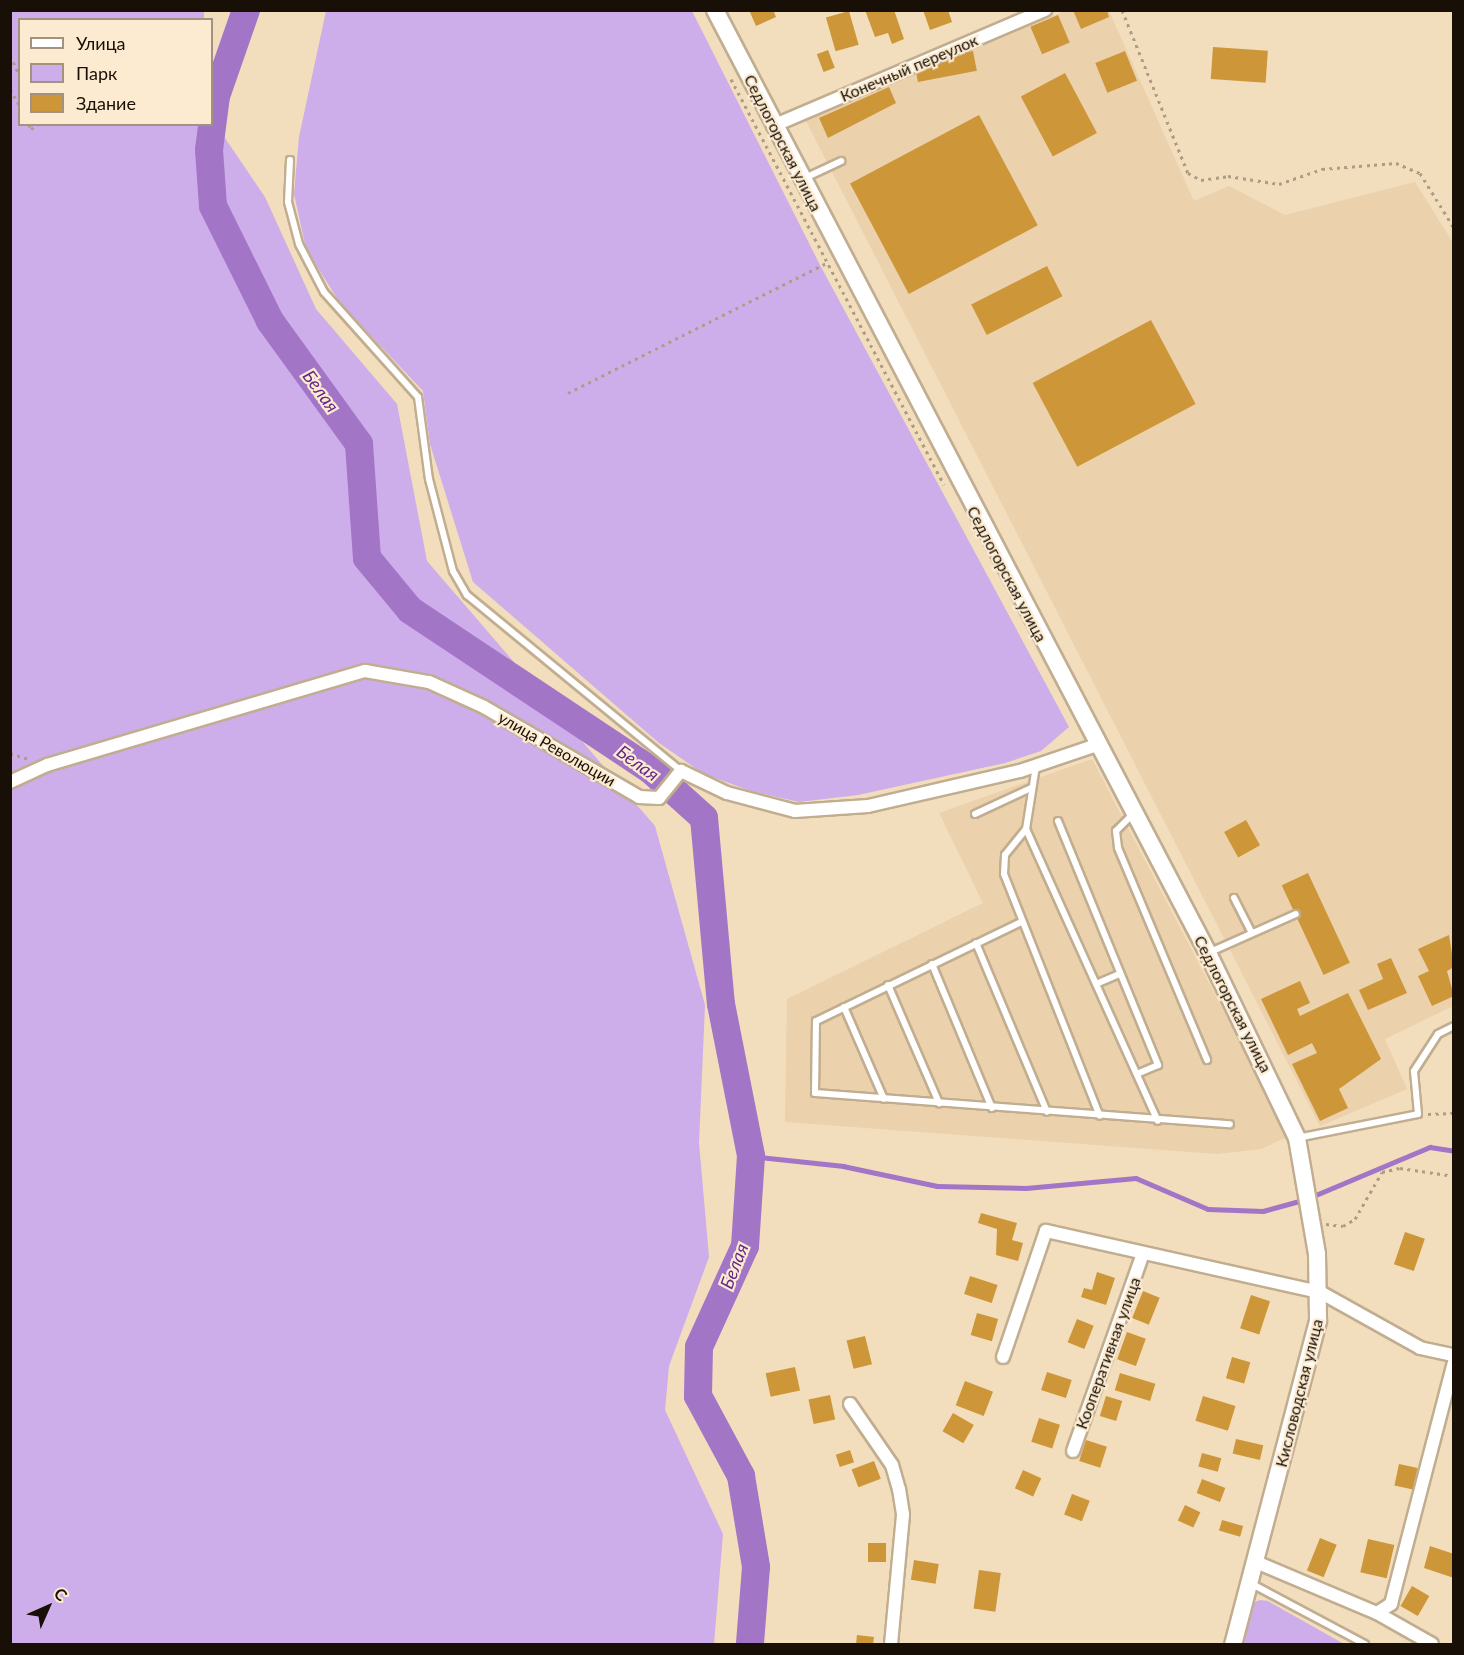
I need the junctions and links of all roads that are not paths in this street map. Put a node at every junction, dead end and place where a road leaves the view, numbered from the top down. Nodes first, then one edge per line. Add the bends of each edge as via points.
1 (715, 10) edge
2 (1043, 11) edge
3 (773, 126) junction
4 (290, 160) dead end
5 (841, 161) dead end
6 (802, 180) junction
7 (1097, 746) junction
8 (1037, 765) junction
9 (681, 771) junction
10 (10, 782) edge
11 (1030, 788) junction
12 (1133, 813) junction
13 (975, 814) dead end
14 (1058, 821) dead end
15 (1026, 829) junction
16 (1234, 898) dead end
17 (1296, 914) dead end
18 (1019, 922) junction
19 (1252, 933) junction
20 (976, 943) junction
21 (1208, 953) junction
22 (932, 964) junction
23 (1120, 974) junction
24 (1096, 984) junction
25 (888, 986) junction
26 (844, 1007) junction
27 (1454, 1026) edge
28 (1207, 1060) dead end
29 (1137, 1074) junction
30 (884, 1099) junction
31 (939, 1103) junction
32 (993, 1108) junction
33 (1047, 1112) junction
34 (1100, 1116) junction
35 (1158, 1121) junction
36 (1230, 1124) dead end
37 (1297, 1138) junction
38 (1142, 1256) junction
39 (1320, 1292) junction
40 (1454, 1355) edge
41 (1004, 1357) dead end
42 (1454, 1364) edge
43 (850, 1404) dead end
44 (1073, 1451) dead end
45 (1256, 1562) junction
46 (1251, 1583) junction
47 (1377, 1613) junction
48 (891, 1644) edge
49 (1233, 1644) edge
50 (1365, 1644) edge
51 (1432, 1644) edge

1 - 3 street, Седлогорская улица
2 - 3 street, Конечный переулок
3 - 6 street, Седлогорская улица
4 - 9 lane via 288,202 299,244 324,292 418,397 429,479 453,571 467,595
5 - 6 lane
6 - 7 street, Седлогорская улица
7 - 8 street
7 - 12 street, Седлогорская улица
8 - 9 street via 868,806 795,811 727,793
8 - 11 lane
9 - 10 street, улица Революции via 659,798 639,797 484,707 429,682 365,670 47,765
11 - 13 lane
11 - 15 lane
12 - 21 street, Седлогорская улица
12 - 28 lane via 1116,831 1118,848
14 - 23 lane
15 - 18 lane via 1005,855 1004,874
15 - 24 lane
16 - 19 lane
17 - 19 lane
18 - 20 lane
18 - 34 lane
19 - 21 lane
20 - 22 lane
20 - 33 lane
21 - 37 street, Седлогорская улица
22 - 25 lane
22 - 32 lane
23 - 24 lane
23 - 29 lane via 1158,1065
24 - 29 lane
25 - 26 lane
25 - 31 lane
26 - 30 lane
26 - 30 lane via 816,1021 815,1093
27 - 37 lane via 1438,1034 1414,1071 1419,1114
29 - 35 lane
30 - 31 lane
31 - 32 lane
32 - 33 lane
33 - 34 lane
34 - 35 lane
35 - 36 lane
37 - 39 street, Кисловодская улица via 1313,1222
38 - 39 street, Кооперативная улица
38 - 41 street, Кооперативная улица via 1046,1231
38 - 44 street, Кооперативная улица
39 - 40 street, Кооперативная улица via 1420,1348
39 - 45 street, Кисловодская улица via 1312,1351
42 - 47 street via 1391,1604
43 - 48 street via 892,1465 899,1489 903,1515
45 - 46 street, Кисловодская улица
45 - 47 street
46 - 49 street, Кисловодская улица
46 - 50 lane
47 - 51 street

